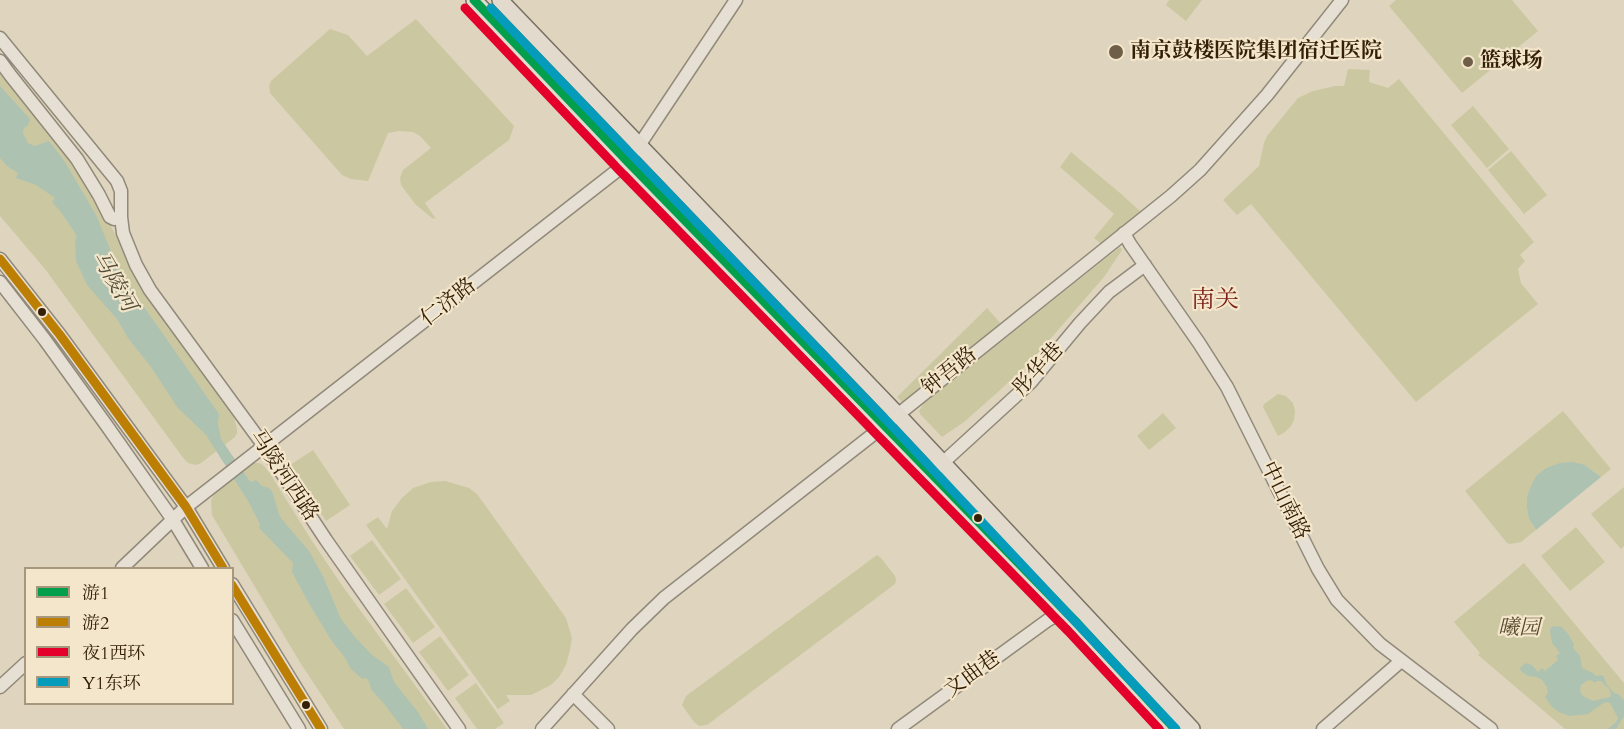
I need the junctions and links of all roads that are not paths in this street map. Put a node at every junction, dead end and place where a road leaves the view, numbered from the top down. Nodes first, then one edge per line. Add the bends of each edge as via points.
1 (474, 0) edge
2 (500, 0) edge
3 (736, 0) edge
4 (1342, 0) edge
5 (0, 38) edge
6 (0, 61) edge
7 (639, 146) junction
8 (628, 162) junction
9 (121, 217) junction
10 (1124, 233) junction
11 (0, 259) edge
12 (1145, 265) junction
13 (0, 282) edge
14 (898, 415) junction
15 (885, 425) junction
16 (264, 447) junction
17 (937, 468) junction
18 (186, 507) junction
19 (172, 520) junction
20 (123, 567) edge
21 (201, 567) edge
22 (222, 567) edge
23 (234, 587) edge
24 (1070, 607) junction
25 (234, 623) edge
26 (1401, 661) junction
27 (24, 665) edge
28 (0, 687) edge
29 (573, 694) junction
30 (299, 729) edge
31 (321, 729) edge
32 (459, 729) edge
33 (542, 729) edge
34 (608, 729) edge
35 (898, 729) edge
36 (1175, 729) edge
37 (1192, 729) edge
38 (1323, 729) edge
39 (1491, 729) edge

1 - 8 main road
2 - 7 main road
3 - 7 street, 仁济路
4 - 10 street, 钟吾路 via 1200,170
5 - 9 street, 马陵河西路 via 117,182
6 - 9 street via 76,159 110,217
7 - 8 street, 仁济路
7 - 14 main road
8 - 15 main road
8 - 16 street, 仁济路
9 - 16 street, 马陵河西路 via 136,266 150,290
10 - 12 street, 中山南路
10 - 14 street, 钟吾路
11 - 18 street
12 - 17 street, 彤华巷 via 1097,304 1034,379
12 - 26 street, 中山南路 via 1227,387 1327,585 1348,613
13 - 19 street
14 - 15 street, 钟吾路
14 - 17 main road
15 - 17 main road
15 - 29 street, 钟吾路 via 664,598
16 - 18 street, 仁济路
16 - 32 street, 马陵河西路
17 - 24 main road
18 - 19 street, 仁济路
18 - 22 street
19 - 20 street, 仁济路
19 - 21 street
23 - 31 street
24 - 35 street, 文曲巷
24 - 36 main road
24 - 37 main road
25 - 30 street
26 - 38 street
26 - 39 street, 中山南路
27 - 28 street
29 - 33 street, 钟吾路
29 - 34 street

